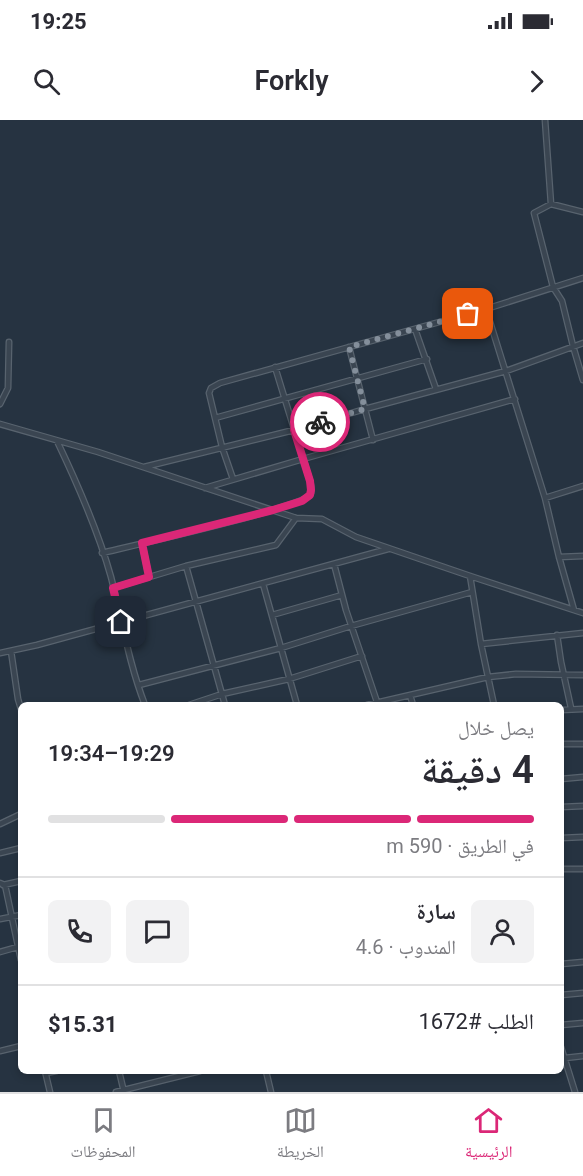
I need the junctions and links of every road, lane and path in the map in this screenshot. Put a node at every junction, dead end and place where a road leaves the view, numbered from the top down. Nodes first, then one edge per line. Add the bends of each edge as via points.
1 (545, 120) edge
2 (551, 204) junction
3 (583, 212) edge
4 (583, 278) edge
5 (553, 286) junction
6 (486, 309) junction
7 (415, 329) junction
8 (9, 342) dead end
9 (583, 343) edge
10 (573, 346) junction
11 (349, 347) junction
12 (427, 359) junction
13 (275, 367) junction
14 (506, 371) junction
15 (357, 378) junction
16 (583, 380) edge
17 (436, 389) junction
18 (285, 399) junction
19 (515, 399) junction
20 (0, 404) edge
21 (365, 409) junction
22 (215, 418) junction
23 (0, 424) edge
24 (294, 430) junction
25 (57, 440) junction
26 (373, 440) junction
27 (222, 447) junction
28 (303, 459) junction
29 (144, 467) junction
30 (233, 479) junction
31 (583, 486) edge
32 (205, 488) junction
33 (544, 498) junction
34 (273, 510) junction
35 (296, 518) junction
36 (142, 543) junction
37 (389, 548) junction
38 (102, 553) junction
39 (583, 556) edge
40 (559, 557) junction
41 (334, 564) junction
42 (186, 566) junction
43 (470, 576) junction
44 (149, 577) junction
45 (263, 584) junction
46 (113, 588) junction
47 (472, 592) junction
48 (342, 596) junction
49 (196, 602) junction
50 (574, 610) junction
51 (583, 613) edge
52 (272, 615) junction
53 (121, 622) junction
54 (351, 626) junction
55 (583, 633) edge
56 (557, 635) junction
57 (481, 644) junction
58 (281, 648) junction
59 (11, 651) junction
60 (0, 653) edge
61 (362, 656) junction
62 (214, 666) junction
63 (564, 675) junction
64 (583, 675) edge
65 (488, 677) junction
66 (289, 679) junction
67 (139, 685) junction
68 (222, 694) junction
69 (410, 695) junction
70 (19, 702) edge
71 (144, 702) edge
72 (198, 702) edge
73 (224, 702) edge
74 (296, 702) edge
75 (378, 702) joint
76 (412, 702) edge
77 (493, 702) edge
78 (571, 708) junction
79 (564, 709) edge
80 (583, 709) edge
81 (564, 744) edge
82 (583, 744) edge
83 (583, 777) edge
84 (564, 779) edge
85 (583, 806) edge
86 (564, 807) edge
87 (18, 815) edge
88 (0, 824) edge
89 (583, 837) edge
90 (564, 838) edge
91 (18, 849) edge
92 (0, 853) edge
93 (564, 869) edge
94 (583, 870) edge
95 (18, 881) edge
96 (2, 884) edge
97 (18, 916) edge
98 (12, 917) junction
99 (0, 920) edge
100 (18, 940) edge
101 (18, 948) edge
102 (0, 952) edge
103 (583, 962) edge
104 (564, 964) edge
105 (583, 993) edge
106 (564, 995) edge
107 (583, 1023) edge
108 (564, 1025) edge
109 (18, 1047) edge
110 (0, 1051) edge
111 (583, 1056) edge
112 (565, 1058) joint
113 (46, 1074) edge
114 (120, 1074) edge
115 (185, 1074) edge
116 (268, 1074) edge
117 (123, 1091) edge
118 (50, 1092) edge
119 (116, 1092) edge
120 (272, 1092) edge
121 (575, 1092) edge

1 - 2 street
2 - 3 street
2 - 5 street via 534,213
4 - 5 street
5 - 6 street
5 - 10 street via 562,301
6 - 7 street
6 - 14 street
7 - 11 street
7 - 12 street
8 - 20 street via 8,388
9 - 10 street
10 - 14 street
10 - 16 street
11 - 13 street
11 - 15 street
12 - 15 street
12 - 17 street
13 - 18 street
13 - 22 street via 211,388
14 - 17 street
14 - 19 street
15 - 18 street
15 - 21 street
17 - 21 street
18 - 22 street
18 - 24 street
19 - 26 street
19 - 33 street
21 - 24 street
21 - 26 street
22 - 27 street
23 - 25 street
24 - 27 street
24 - 28 street
25 - 29 street
25 - 38 street via 84,498
26 - 28 street
27 - 29 street
27 - 30 street
28 - 30 street
28 - 34 street via 310,495
29 - 32 street
30 - 32 street
31 - 33 street
32 - 34 street
33 - 40 street
34 - 35 street
34 - 36 street
35 - 37 street via 322,519 356,537
35 - 42 street via 276,545
36 - 38 street
36 - 44 street
37 - 41 street
37 - 43 street
38 - 46 street
39 - 40 street
40 - 50 street
41 - 45 street
41 - 48 street
42 - 44 street
42 - 49 street
43 - 47 street
43 - 50 street
44 - 46 street
45 - 49 street
45 - 52 street
46 - 53 street
47 - 54 street
47 - 57 street
48 - 52 street
48 - 54 street
49 - 53 street
49 - 62 street
50 - 51 street
52 - 58 street
53 - 59 street
53 - 67 street
54 - 58 street
54 - 61 street
55 - 56 street
56 - 57 street
56 - 63 street
57 - 65 street
58 - 62 street
58 - 66 street
59 - 60 street
59 - 70 street
61 - 66 street
61 - 75 street
62 - 67 street
62 - 68 street
63 - 64 street
63 - 65 street
63 - 78 street
65 - 69 street
65 - 77 street
66 - 68 street
66 - 74 street
67 - 71 street
68 - 72 street
68 - 73 street
69 - 75 street
69 - 76 street
78 - 79 street
78 - 80 street
81 - 82 street
83 - 84 street
85 - 86 street
87 - 88 street
89 - 90 street
91 - 92 street
93 - 94 street
95 - 96 street
96 - 98 street
97 - 98 street
98 - 99 street
98 - 100 street
101 - 102 street
103 - 104 street
105 - 106 street
107 - 108 street
109 - 110 street
111 - 112 street
112 - 121 street
113 - 118 street
114 - 117 street
115 - 117 street
116 - 120 street
117 - 119 street

